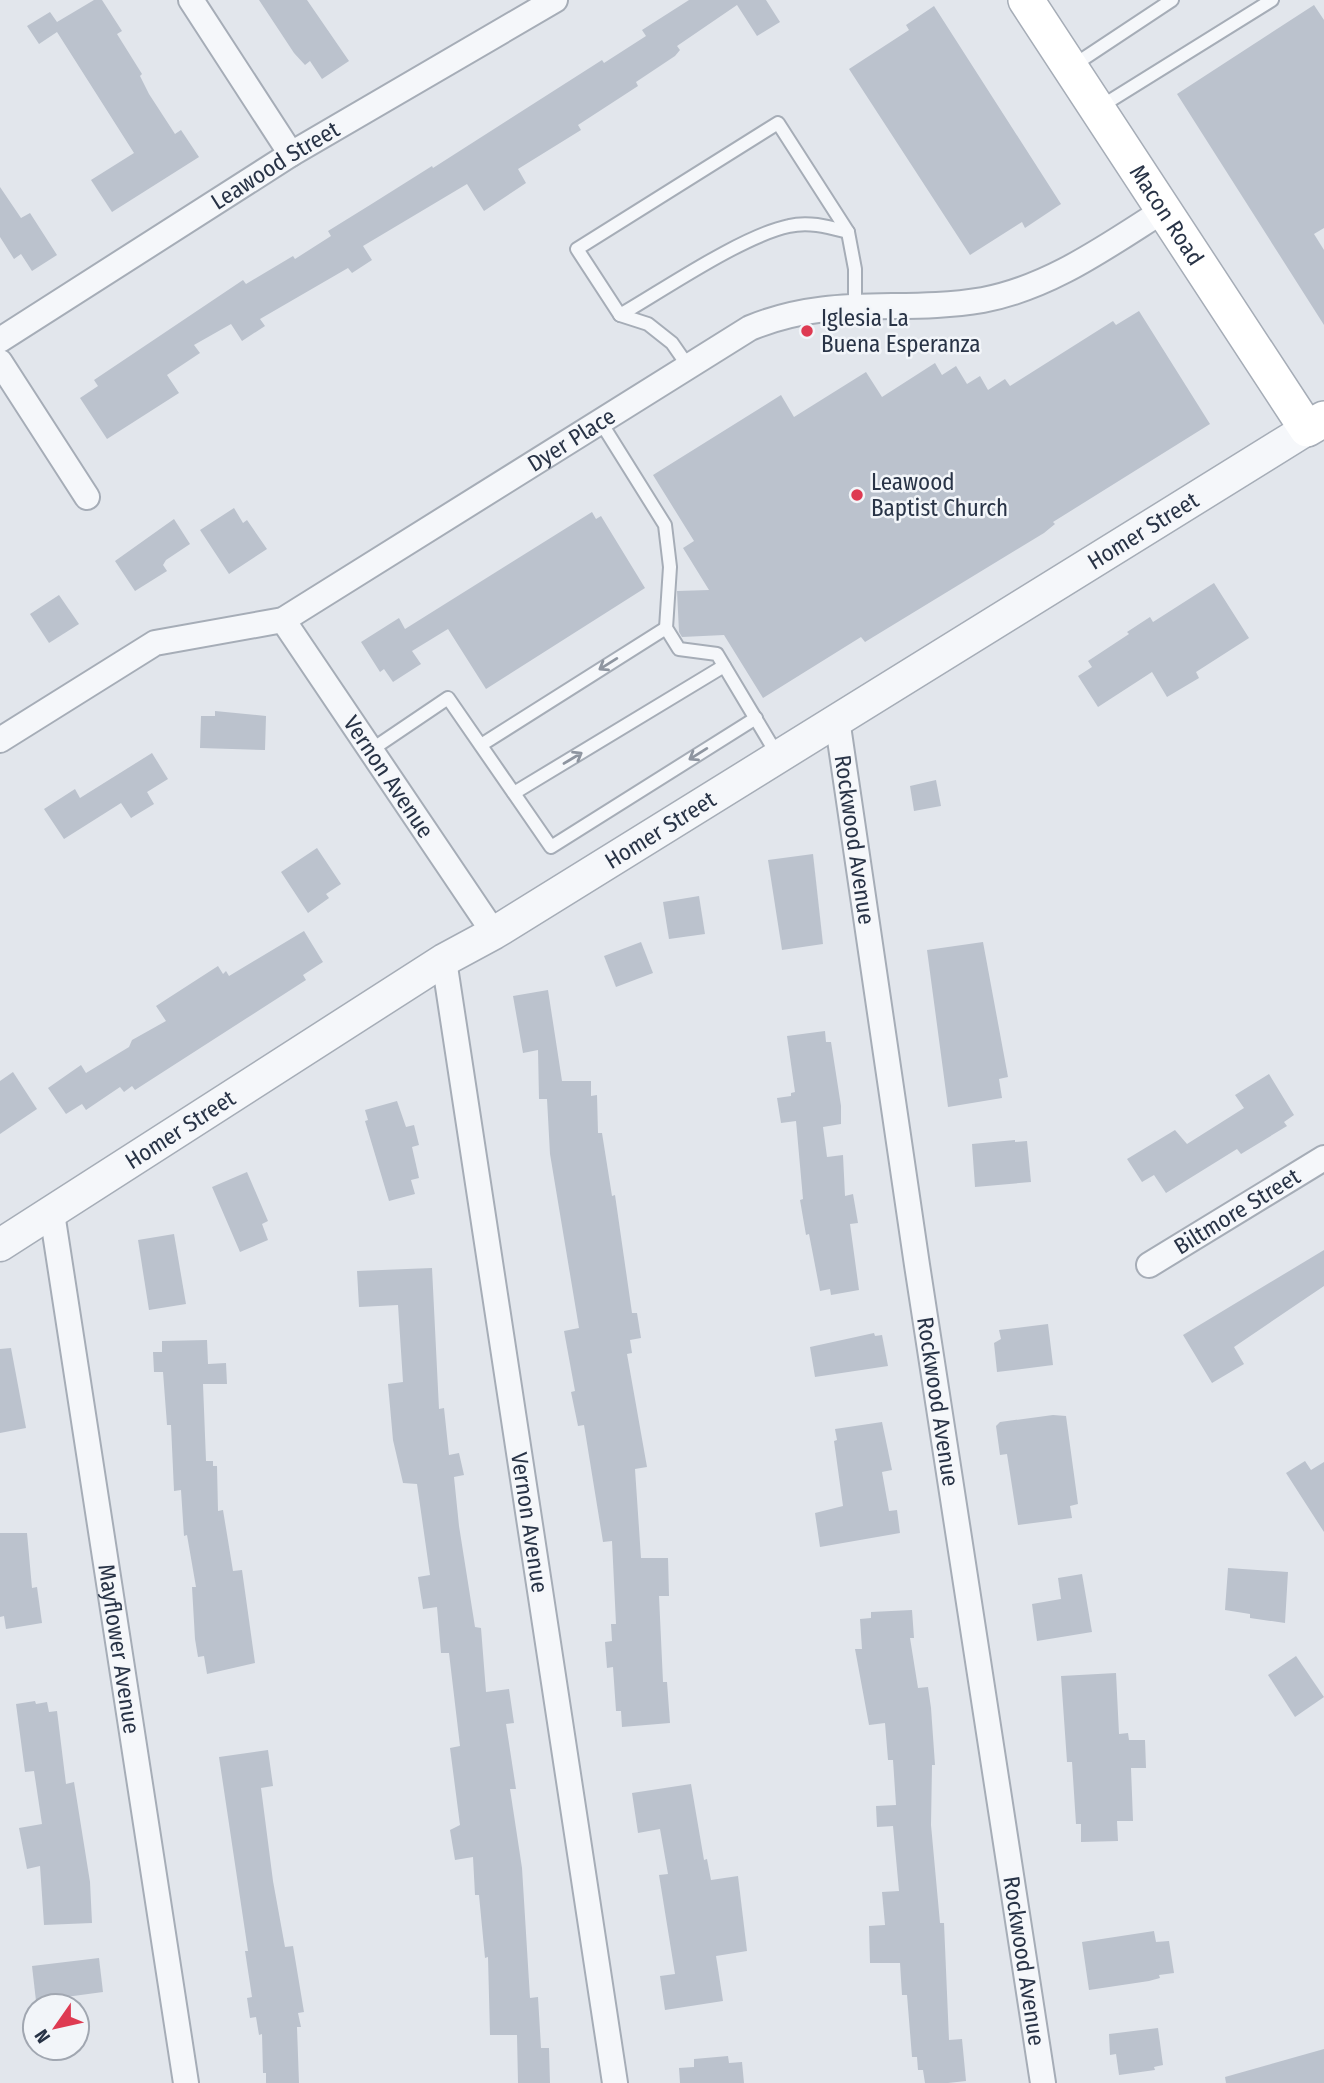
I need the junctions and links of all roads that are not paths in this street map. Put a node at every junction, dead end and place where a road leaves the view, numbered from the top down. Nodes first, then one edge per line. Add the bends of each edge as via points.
1 (191, 0) edge
2 (555, 0) edge
3 (1026, 0) edge
4 (1172, 0) edge
5 (1272, 0) edge
6 (1070, 68) junction
7 (1097, 108) junction
8 (291, 154) junction
9 (1164, 210) junction
10 (848, 232) junction
11 (855, 305) junction
12 (620, 315) junction
13 (0, 340) edge
14 (0, 362) edge
15 (688, 366) junction
16 (600, 421) junction
17 (1315, 424) edge
18 (87, 497) dead end
19 (284, 620) junction
20 (666, 628) junction
21 (724, 666) junction
22 (756, 718) junction
23 (838, 719) junction
24 (0, 740) edge
25 (481, 745) junction
26 (371, 750) junction
27 (778, 756) junction
28 (514, 793) junction
29 (494, 933) junction
30 (444, 960) junction
31 (1324, 1158) edge
32 (52, 1213) junction
33 (0, 1245) edge
34 (1149, 1265) dead end
35 (186, 2083) edge
36 (615, 2083) edge
37 (1043, 2083) edge

1 - 8 street
2 - 8 street, Leawood Street
3 - 6 main road, Macon Road
4 - 6 lane
5 - 7 lane
6 - 7 main road, Macon Road
7 - 9 main road, Macon Road
8 - 13 street, Leawood Street
9 - 11 street, Dyer Place via 1077,265 1016,292 943,304
9 - 17 main road, Macon Road
10 - 11 lane
10 - 12 lane via 790,225 749,241
10 - 12 lane via 778,124 577,249
11 - 15 street, Dyer Place via 776,317
12 - 15 lane via 648,324 672,343
14 - 18 street
15 - 16 street, Dyer Place
16 - 19 street, Dyer Place
16 - 20 lane via 665,525 670,567
17 - 23 street, Homer Street
19 - 24 street, Dyer Place via 155,643
19 - 26 street, Vernon Avenue
20 - 21 lane via 679,649 717,654
20 -> 25 lane
21 - 22 lane
28 -> 21 lane
22 - 27 lane
22 -> 28 lane via 551,846
23 - 27 street, Homer Street
23 - 37 street, Rockwood Avenue
25 - 26 lane via 448,698
25 - 28 lane
26 - 29 street, Vernon Avenue
27 - 29 street, Homer Street
29 - 30 street, Homer Street
30 - 32 street, Homer Street
30 - 36 street, Vernon Avenue
31 - 34 street, Biltmore Street
32 - 33 street, Homer Street
32 - 35 street, Mayflower Avenue

